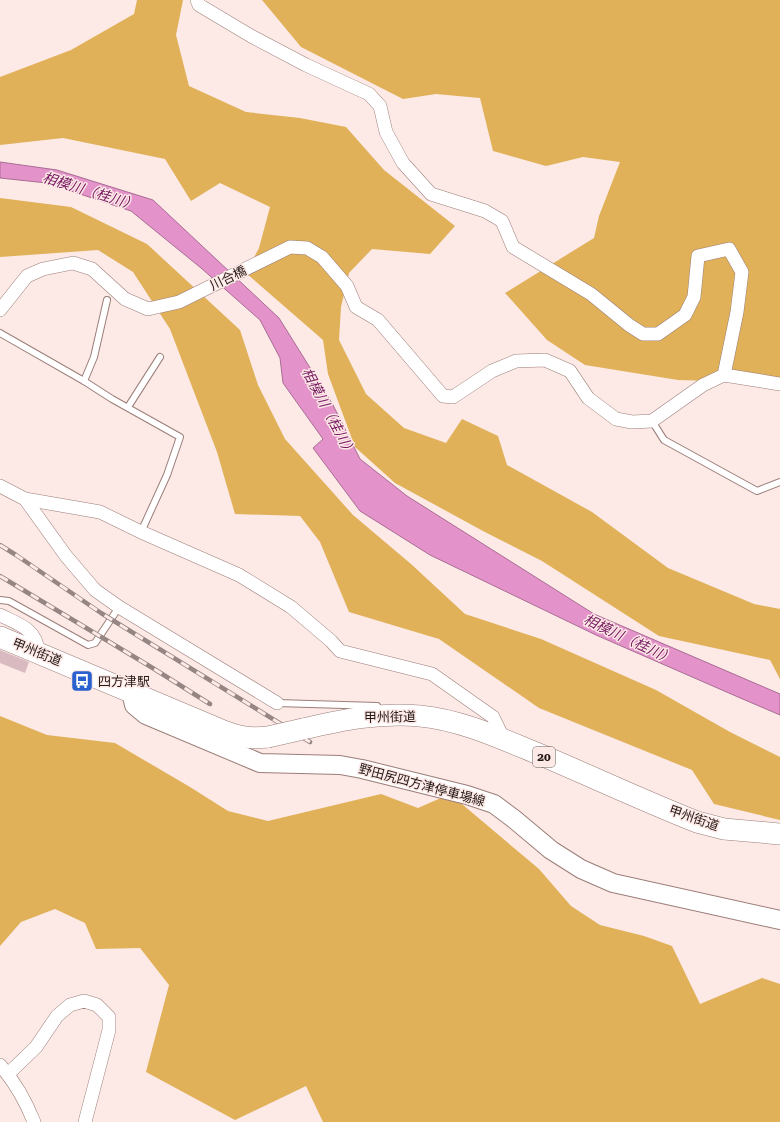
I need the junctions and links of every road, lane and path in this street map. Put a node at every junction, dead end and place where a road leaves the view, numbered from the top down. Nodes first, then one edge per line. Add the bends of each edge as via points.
1 (197, 0) edge
2 (107, 300) dead end
3 (0, 310) edge
4 (0, 333) edge
5 (160, 357) dead end
6 (724, 375) junction
7 (84, 381) junction
8 (780, 384) edge
9 (128, 407) junction
10 (652, 421) junction
11 (780, 482) edge
12 (0, 486) edge
13 (25, 499) junction
14 (141, 532) junction
15 (0, 600) edge
16 (119, 606) junction
17 (0, 615) edge
18 (0, 637) edge
19 (38, 652) junction
20 (131, 692) junction
21 (277, 703) joint
22 (383, 706) dead end
23 (504, 740) junction
24 (780, 834) edge
25 (780, 920) edge
26 (4, 1070) edge
27 (88, 1121) edge
28 (34, 1122) edge

1 - 6 street via 199,4 251,36 369,94 380,106 386,132 403,163 431,194 485,211 502,221 513,247 591,294 628,325 643,334 658,334 685,315 694,297 698,256 729,250 742,272 736,318
2 - 7 lane via 94,357
3 - 10 street, 川合橋 via 28,276 43,269 73,263 92,269 125,299 148,309 179,302 290,247 307,248 322,257 347,286 356,307 378,320 442,396 453,397 492,371 516,361 545,360 570,371 588,398 616,419 632,422
4 - 7 lane
5 - 9 lane
6 - 8 street
6 - 10 street via 703,385
7 - 9 lane
9 - 14 lane via 180,437 167,475
10 - 11 lane via 664,440 757,491
12 - 13 street
13 - 14 street via 100,512
13 - 16 street via 66,556 95,590
14 - 23 street via 239,575 291,608 340,651 432,674 493,717
15 - 16 lane via 10,601 88,645 95,643
16 - 21 street
17 - 19 street via 27,629 35,638
18 - 19 highway, 甲州街道 / 20
19 - 20 highway, 甲州街道 / 20
20 - 23 highway, 甲州街道 / 20, bridge via 242,737 268,737 344,719 397,712 468,726
20 - 25 main road, 野田尻四方津停車場線 via 134,705 146,714 260,763 362,768 467,794 494,804 551,850 581,869 613,883
21 - 22 lane
23 - 24 highway, 甲州街道 / 20 via 697,822 724,829
26 - 27 street via 36,1047 57,1016 70,1006 84,1001 97,1005 109,1017 109,1030
26 - 28 street via 29,1109

